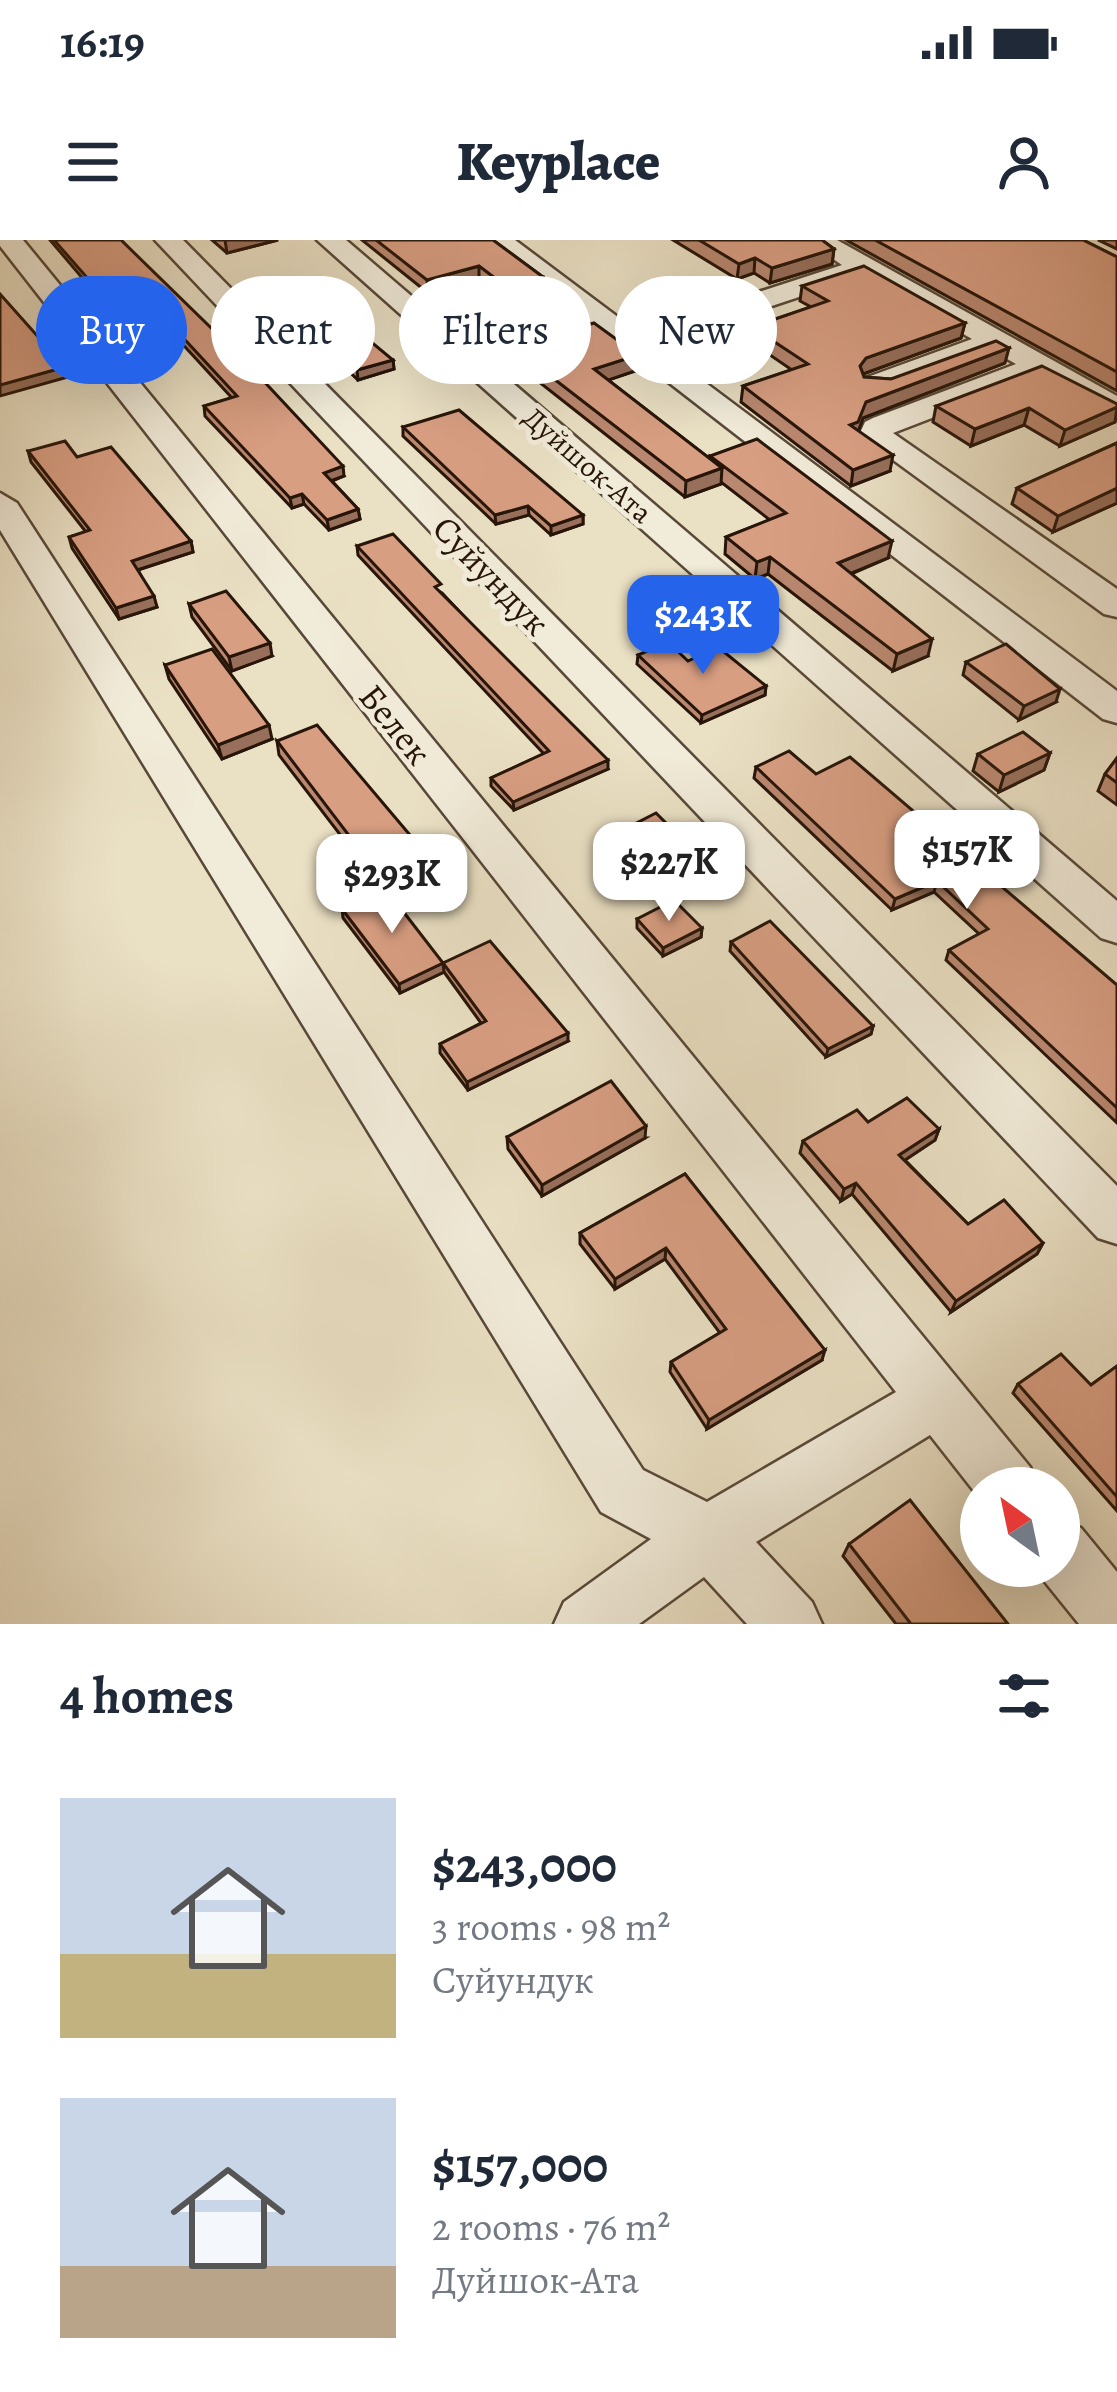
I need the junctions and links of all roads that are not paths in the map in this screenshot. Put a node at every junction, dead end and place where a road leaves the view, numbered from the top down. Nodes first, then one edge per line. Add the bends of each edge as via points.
1 (9, 240) edge
2 (168, 240) edge
3 (329, 240) edge
4 (498, 240) edge
5 (818, 240) edge
6 (865, 266) junction
7 (777, 295) edge
8 (997, 340) junction
9 (1041, 365) junction
10 (876, 384) edge
11 (1117, 409) edge
12 (0, 503) edge
13 (1117, 606) edge
14 (1117, 710) edge
15 (1117, 926) edge
16 (1117, 1221) edge
17 (937, 1399) junction
18 (992, 1467) edge
19 (709, 1536) junction
20 (1080, 1576) edge
21 (1117, 1621) edge
22 (586, 1624) edge
23 (790, 1624) edge

1 - 17 street, Белек
2 - 16 street, Суйундук
3 - 15 street, Дуйшок-Ата
4 - 14 street
5 - 6 street
6 - 7 street
6 - 8 street
8 - 9 street
8 - 10 street
9 - 11 street
9 - 13 street via 875,435
12 - 19 street via 622,1491
17 - 18 street, Белек
17 - 19 street
19 - 22 street
19 - 23 street
20 - 21 street

